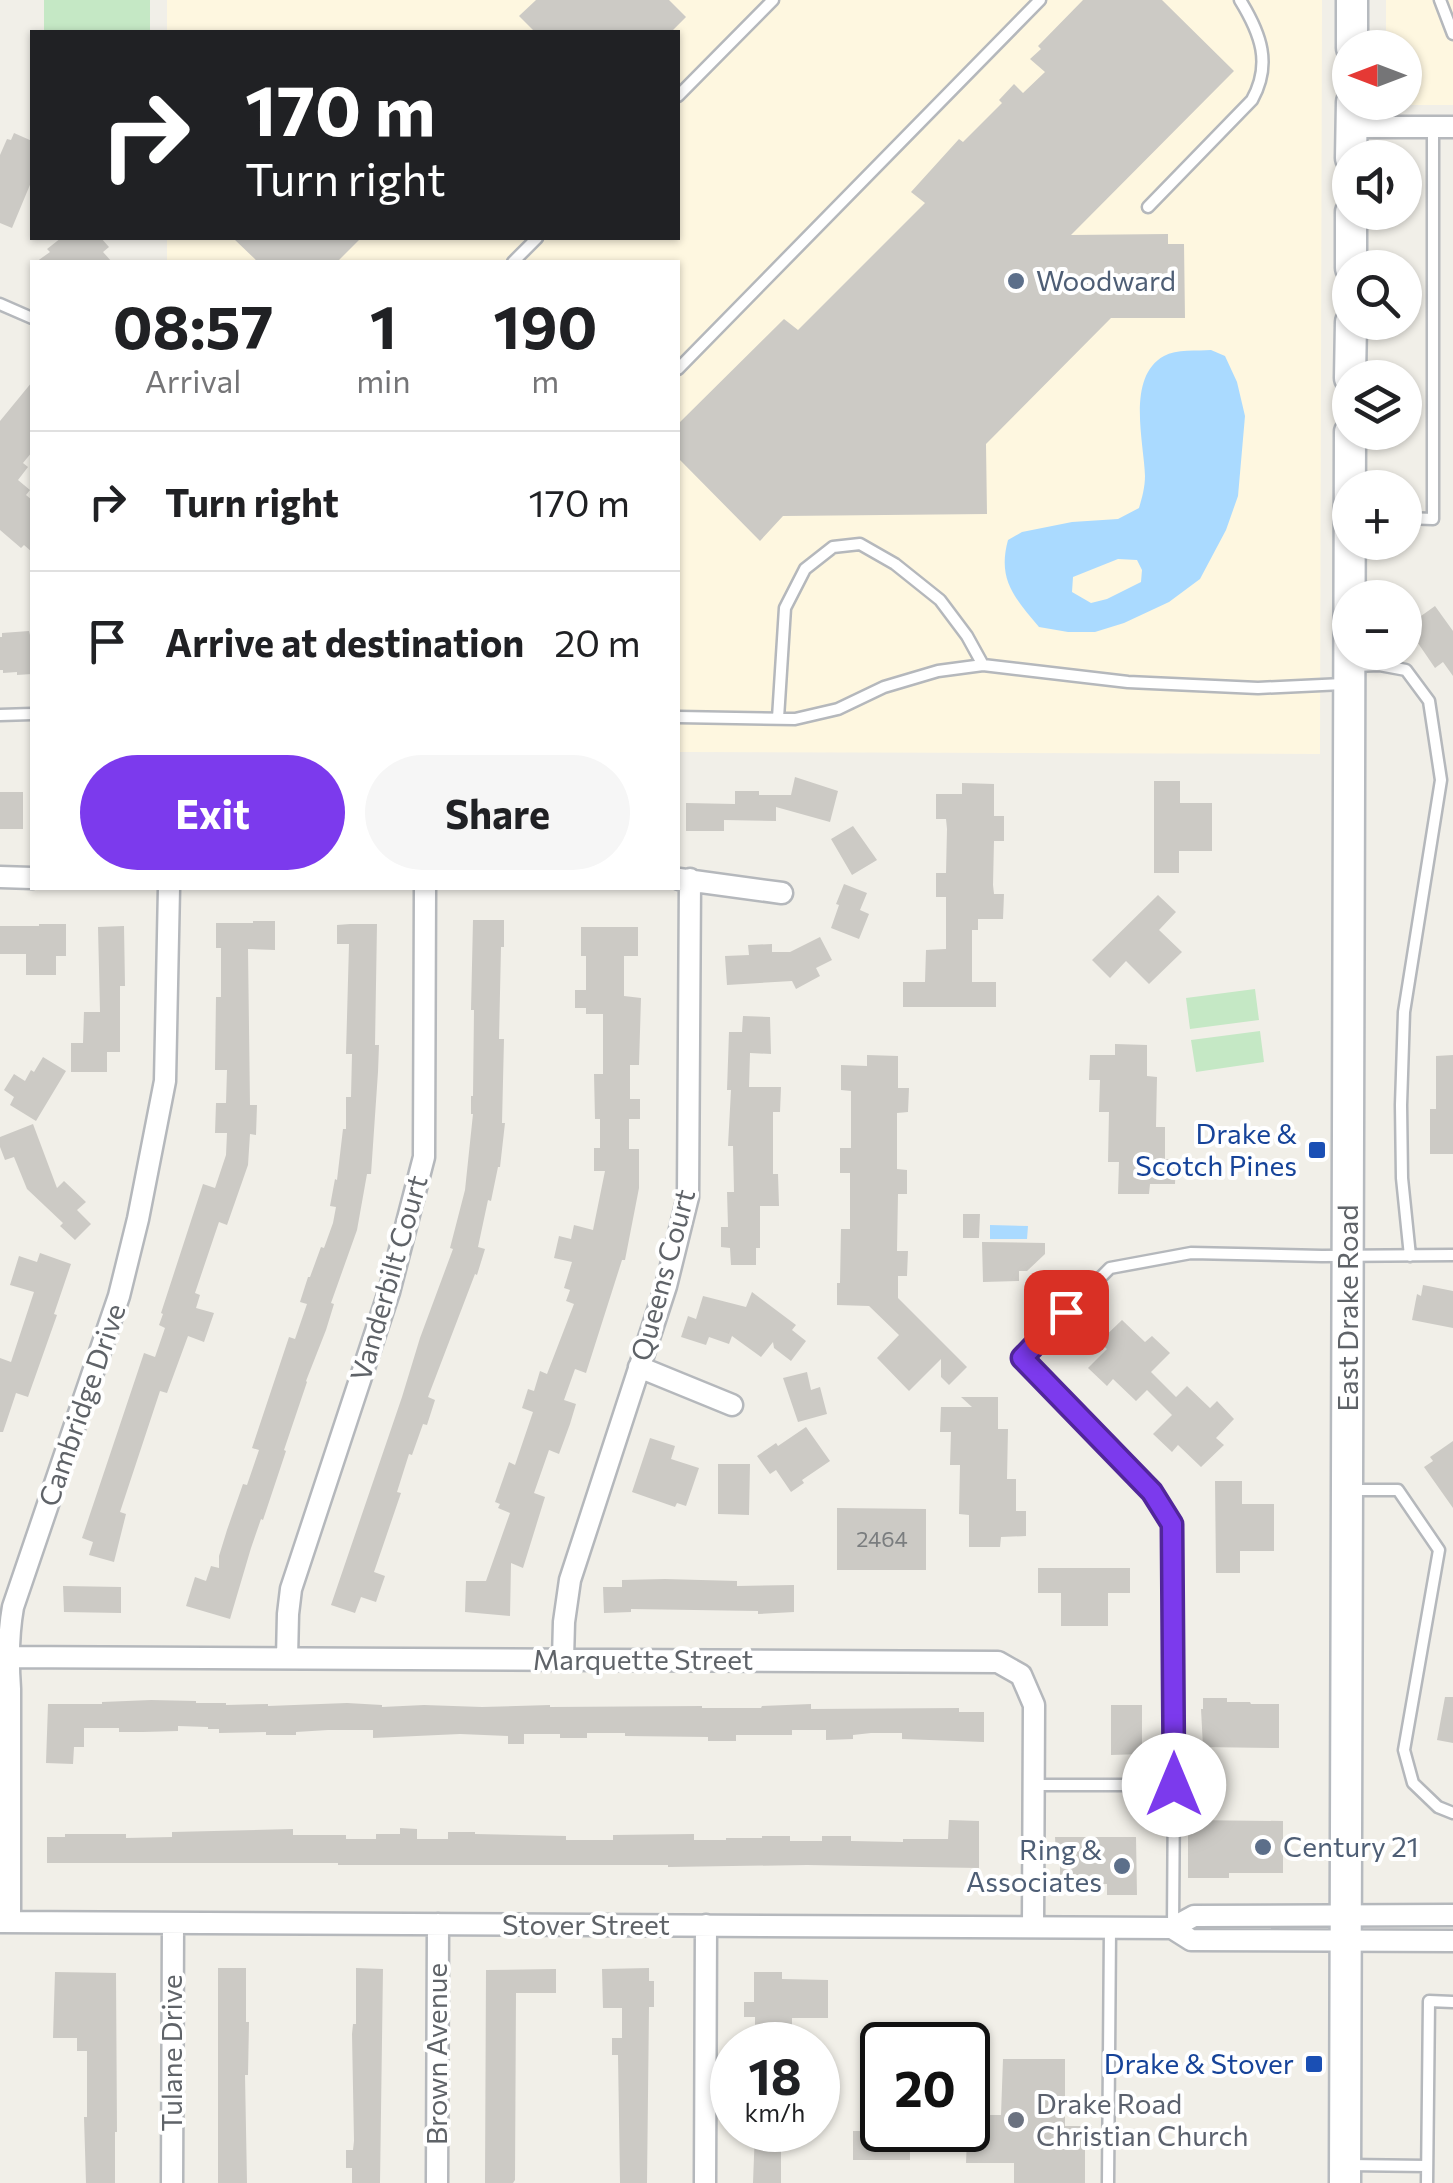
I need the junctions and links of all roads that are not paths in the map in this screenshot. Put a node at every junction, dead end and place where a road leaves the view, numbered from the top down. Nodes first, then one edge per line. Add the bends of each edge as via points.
1 (772, 0) edge
2 (1040, 0) edge
3 (1240, 0) edge
4 (1352, 0) edge
5 (1440, 0) edge
6 (1352, 30) edge
7 (1453, 34) edge
8 (680, 94) edge
9 (1446, 126) edge
10 (1351, 129) edge
11 (1148, 207) dead end
12 (536, 240) edge
13 (515, 260) edge
14 (0, 304) edge
15 (30, 317) edge
16 (680, 368) edge
17 (1422, 519) edge
18 (1350, 560) edge
19 (983, 665) junction
20 (1350, 675) junction
21 (30, 714) edge
22 (0, 715) edge
23 (680, 716) edge
24 (778, 718) junction
25 (0, 878) edge
26 (30, 878) edge
27 (684, 879) edge
28 (170, 890) edge
29 (425, 890) edge
30 (782, 892) dead end
31 (1348, 1256) junction
32 (1410, 1256) junction
33 (1453, 1256) edge
34 (639, 1367) junction
35 (732, 1405) dead end
36 (1348, 1490) junction
37 (4, 1657) edge
38 (287, 1658) junction
39 (564, 1660) junction
40 (1033, 1785) junction
41 (1174, 1785) junction
42 (1453, 1813) edge
43 (1453, 1915) edge
44 (5, 1922) edge
45 (173, 1923) junction
46 (438, 1924) junction
47 (706, 1925) junction
48 (1032, 1927) junction
49 (1110, 1928) junction
50 (1172, 1928) junction
51 (1346, 1928) junction
52 (1453, 1941) edge
53 (1453, 2002) edge
54 (1427, 2166) junction
55 (1345, 2174) edge
56 (172, 2183) edge
57 (437, 2183) edge
58 (706, 2183) edge
59 (1108, 2183) edge
60 (1427, 2183) edge

1 - 8 lane
2 - 16 lane
3 - 11 lane via 1265,64 1260,86
4 - 6 main road
5 - 7 lane
9 - 10 street
9 - 17 lane via 1433,519
12 - 13 lane
14 - 15 lane
18 - 20 main road, East Drake Road
19 - 20 lane via 1258,688
19 - 24 lane via 884,687 838,709
19 - 24 lane via 925,588 860,544 833,547 805,569 785,608
20 - 31 main road, East Drake Road
20 - 32 lane via 1379,665 1406,670 1429,701 1441,780 1404,1012 1402,1178
21 - 22 lane
23 - 24 lane
25 - 26 street
27 - 30 street
27 - 34 street, Queens Court via 688,1197
28 - 37 street, Cambridge Drive via 165,1081 138,1219 119,1296 13,1607
29 - 38 street, Vanderbilt Court via 424,1157 389,1292 291,1589
31 - 32 lane
31 - 36 main road, East Drake Road
31 - 41 lane via 1191,1253 1110,1268 1022,1358 1152,1492 1172,1524
32 - 33 lane
34 - 35 street
34 - 39 street, Queens Court via 570,1580
36 - 42 lane via 1398,1490 1439,1550 1404,1750 1413,1783
36 - 51 main road, East Drake Road
37 - 38 street, Marquette Street
37 - 44 street, Cambridge Drive via 10,1689
38 - 39 street, Marquette Street
39 - 40 street, Marquette Street via 998,1662 1021,1675 1034,1705
40 - 41 lane
40 - 48 street, Marquette Street
41 - 50 lane
43 - 51 street, Stover Street
44 - 45 street, Stover Street
45 - 46 street, Stover Street
45 - 56 street, Tulane Drive
46 - 47 street, Stover Street
46 - 57 street, Brown Avenue
47 - 48 street, Stover Street
47 - 58 street
48 - 49 street, Stover Street
49 - 50 street, Stover Street
49 - 59 lane
50 - 51 street, Stover Street via 1191,1940
51 - 52 street, Stover Street
51 - 55 main road, East Drake Road
53 - 54 lane via 1429,2001
54 - 55 lane
54 - 60 lane

